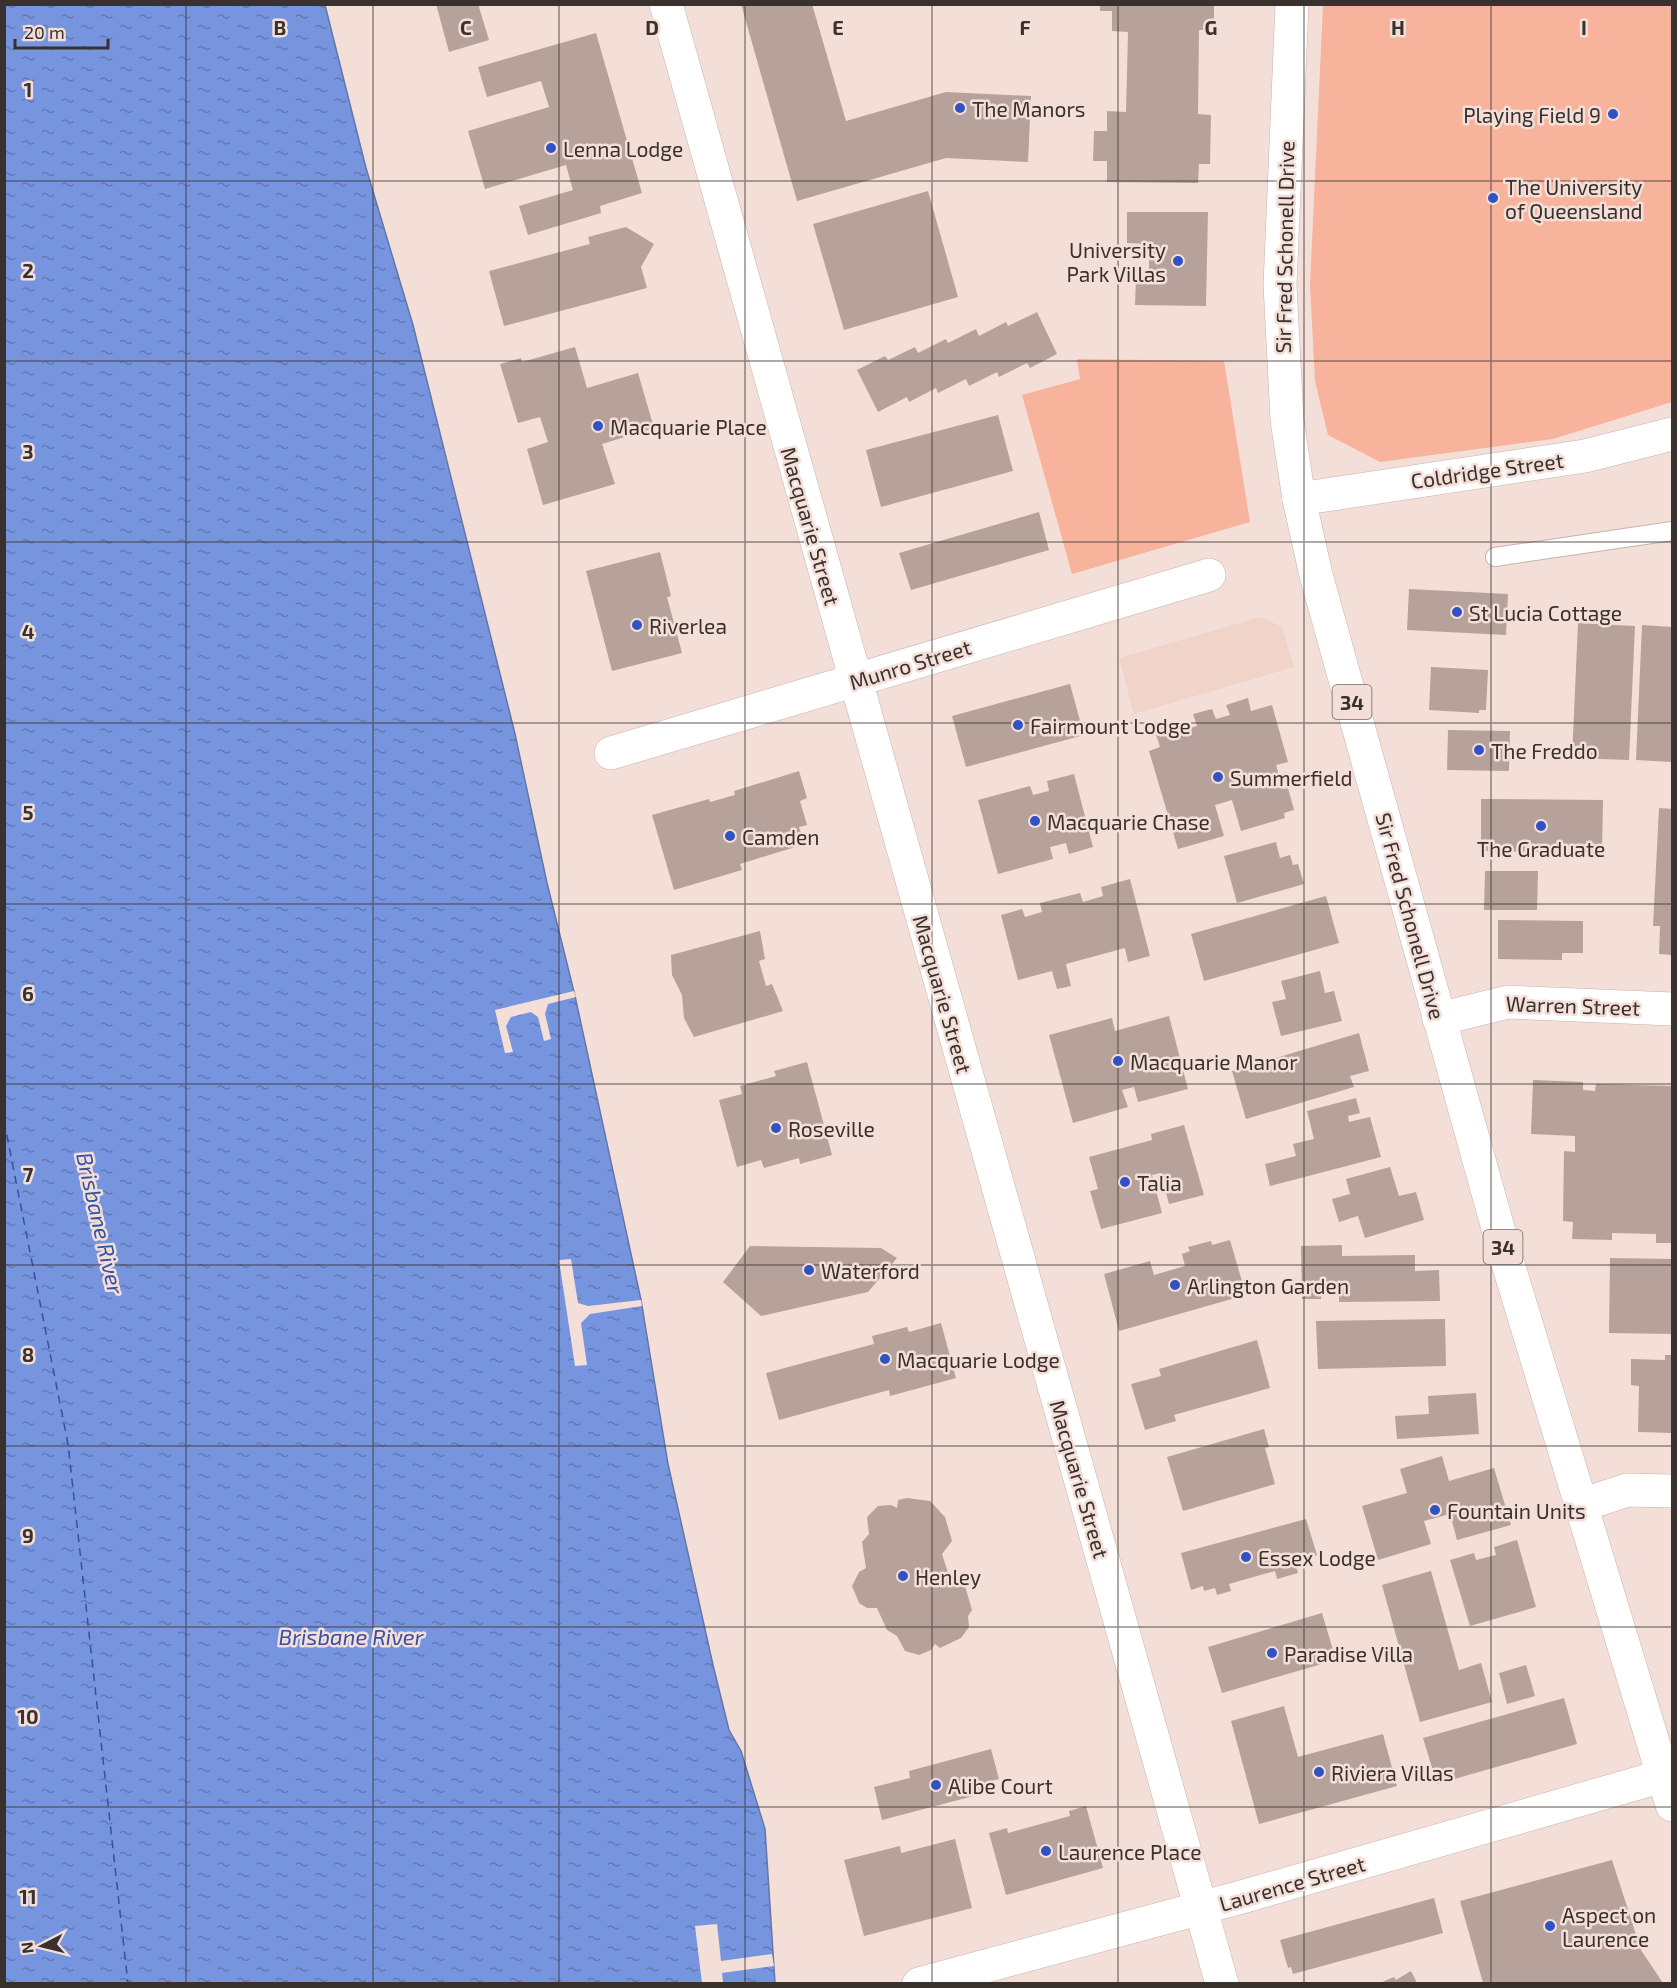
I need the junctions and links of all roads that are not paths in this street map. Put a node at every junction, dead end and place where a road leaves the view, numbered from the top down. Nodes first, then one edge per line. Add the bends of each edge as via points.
1 (666, 4) edge
2 (1292, 4) edge
3 (1672, 434) edge
4 (1299, 499) junction
5 (1672, 531) edge
6 (1495, 557) dead end
7 (1209, 575) dead end
8 (855, 681) junction
9 (611, 753) dead end
10 (1672, 1009) edge
11 (1439, 1019) junction
12 (1672, 1491) edge
13 (1582, 1505) junction
14 (1668, 1790) edge
15 (1201, 1909) junction
16 (919, 1983) edge
17 (1222, 1983) edge

1 - 8 street, Macquarie Street
2 - 4 street, Sir Fred Schonell Drive via 1280,285 1287,420
3 - 4 street, Coldridge Street via 1585,456
4 - 11 street, Sir Fred Schonell Drive / 34 via 1316,575
5 - 6 lane
7 - 8 street, Munro Street
8 - 9 street, Munro Street
8 - 15 street, Macquarie Street
10 - 11 street, Warren Street via 1508,1002
11 - 13 street, Sir Fred Schonell Drive / 34
12 - 13 street via 1627,1490
13 - 14 street, Sir Fred Schonell Drive / 34
14 - 15 street, Laurence Street
15 - 16 street, Laurence Street
15 - 17 street, Macquarie Street

